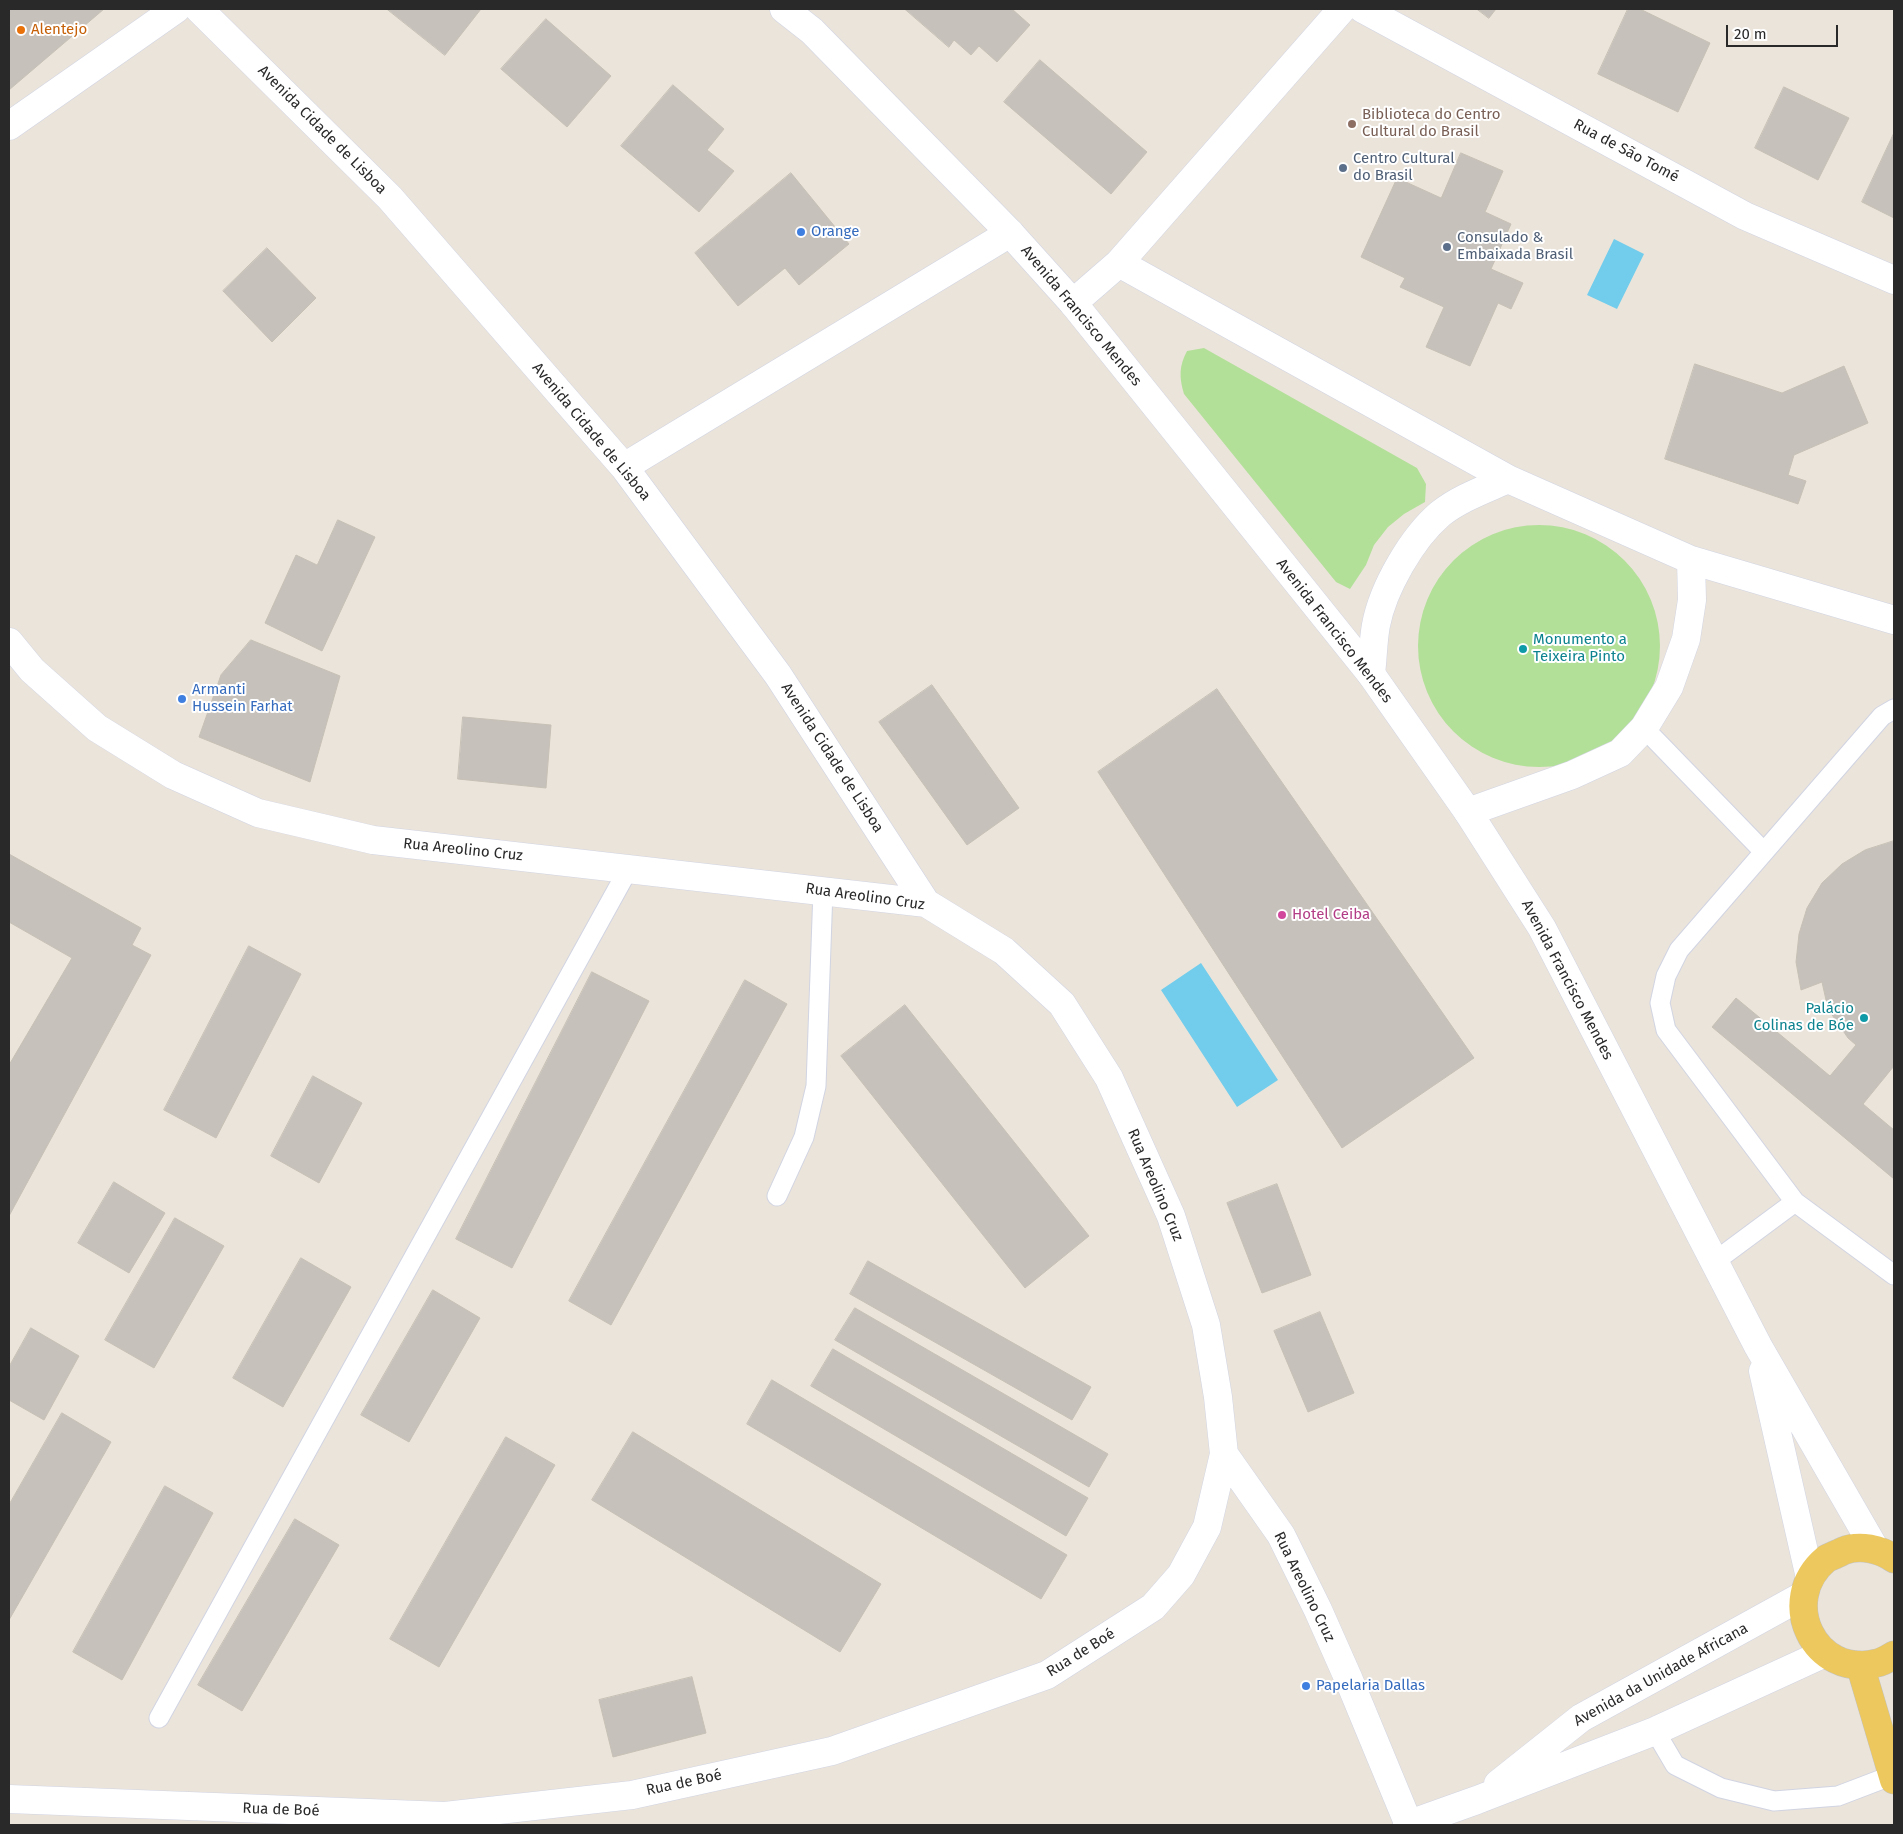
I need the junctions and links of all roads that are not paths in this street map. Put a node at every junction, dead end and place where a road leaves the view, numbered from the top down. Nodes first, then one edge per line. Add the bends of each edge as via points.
1 (176, 9) edge
2 (199, 9) edge
3 (784, 9) edge
4 (1342, 9) edge
5 (1364, 9) edge
6 (9, 126) edge
7 (1010, 233) junction
8 (1119, 263) junction
9 (1894, 280) edge
10 (1073, 303) junction
11 (624, 467) junction
12 (1508, 479) junction
13 (1691, 560) junction
14 (1894, 620) edge
15 (9, 642) edge
16 (1371, 674) junction
17 (1894, 709) edge
18 (1644, 728) junction
19 (1468, 812) junction
20 (1764, 852) junction
21 (629, 868) junction
22 (823, 890) junction
23 (926, 903) junction
24 (778, 1196) dead end
25 (1795, 1202) junction
26 (1714, 1262) junction
27 (1894, 1275) edge
28 (1758, 1346) junction
29 (1224, 1454) junction
30 (1888, 1552) edge
31 (1807, 1587) junction
32 (1825, 1653) junction
33 (1894, 1655) edge
34 (1860, 1665) junction
35 (159, 1718) dead end
36 (1655, 1731) junction
37 (1893, 1777) edge
38 (9, 1799) edge
39 (1478, 1800) junction
40 (1408, 1825) edge

1 - 6 street
2 - 11 street, Avenida Cidade de Lisboa via 390,198
3 - 7 street, Avenida Francisco Mendes via 812,31
4 - 8 street
5 - 9 street, Rua de São Tomé via 1745,216
7 - 10 street, Avenida Francisco Mendes
7 - 11 street
8 - 10 street
8 - 12 street
10 - 16 street, Avenida Francisco Mendes
11 - 23 street, Avenida Cidade de Lisboa via 778,675
12 - 13 street
12 - 16 street via 1463,499 1441,513 1408,552 1389,587 1376,624
13 - 14 street
13 - 18 street via 1692,600 1686,639 1669,687
15 - 21 street, Rua Areolino Cruz via 32,670 97,728 173,775 258,813 373,840
16 - 19 street, Avenida Francisco Mendes
17 - 20 lane via 1882,716
18 - 19 street via 1620,753 1528,792
18 - 20 lane
19 - 26 street, Avenida Francisco Mendes via 1542,928
20 - 25 lane via 1679,950 1666,976 1660,1003 1666,1030
21 - 22 street, Rua Areolino Cruz
21 - 35 lane
22 - 23 street, Rua Areolino Cruz
22 - 24 lane via 816,1086 804,1137
23 - 29 street, Rua Areolino Cruz via 1004,951 1062,1004 1109,1078 1171,1216 1206,1325
25 - 26 lane
25 - 27 lane
26 - 28 street, Avenida Francisco Mendes
28 - 30 street
28 - 31 street
29 - 38 street, Rua de Boé via 1207,1526 1181,1575 1154,1606 1047,1675 832,1751 632,1795 445,1816
29 - 40 street, Rua Areolino Cruz via 1281,1535 1349,1680
30 - 31 main road via 1850,1548 1827,1559
31 - 32 main road via 1804,1616 1811,1637
31 - 39 street, Avenida da Unidade Africana via 1581,1718
32 - 34 main road via 1842,1662
32 - 36 street, Avenida da Unidade Africana
33 - 34 main road via 1878,1663
34 - 37 main road
36 - 37 lane via 1675,1765 1721,1788 1774,1802 1838,1796
36 - 39 street, Avenida da Unidade Africana
39 - 40 street, Avenida da Unidade Africana

